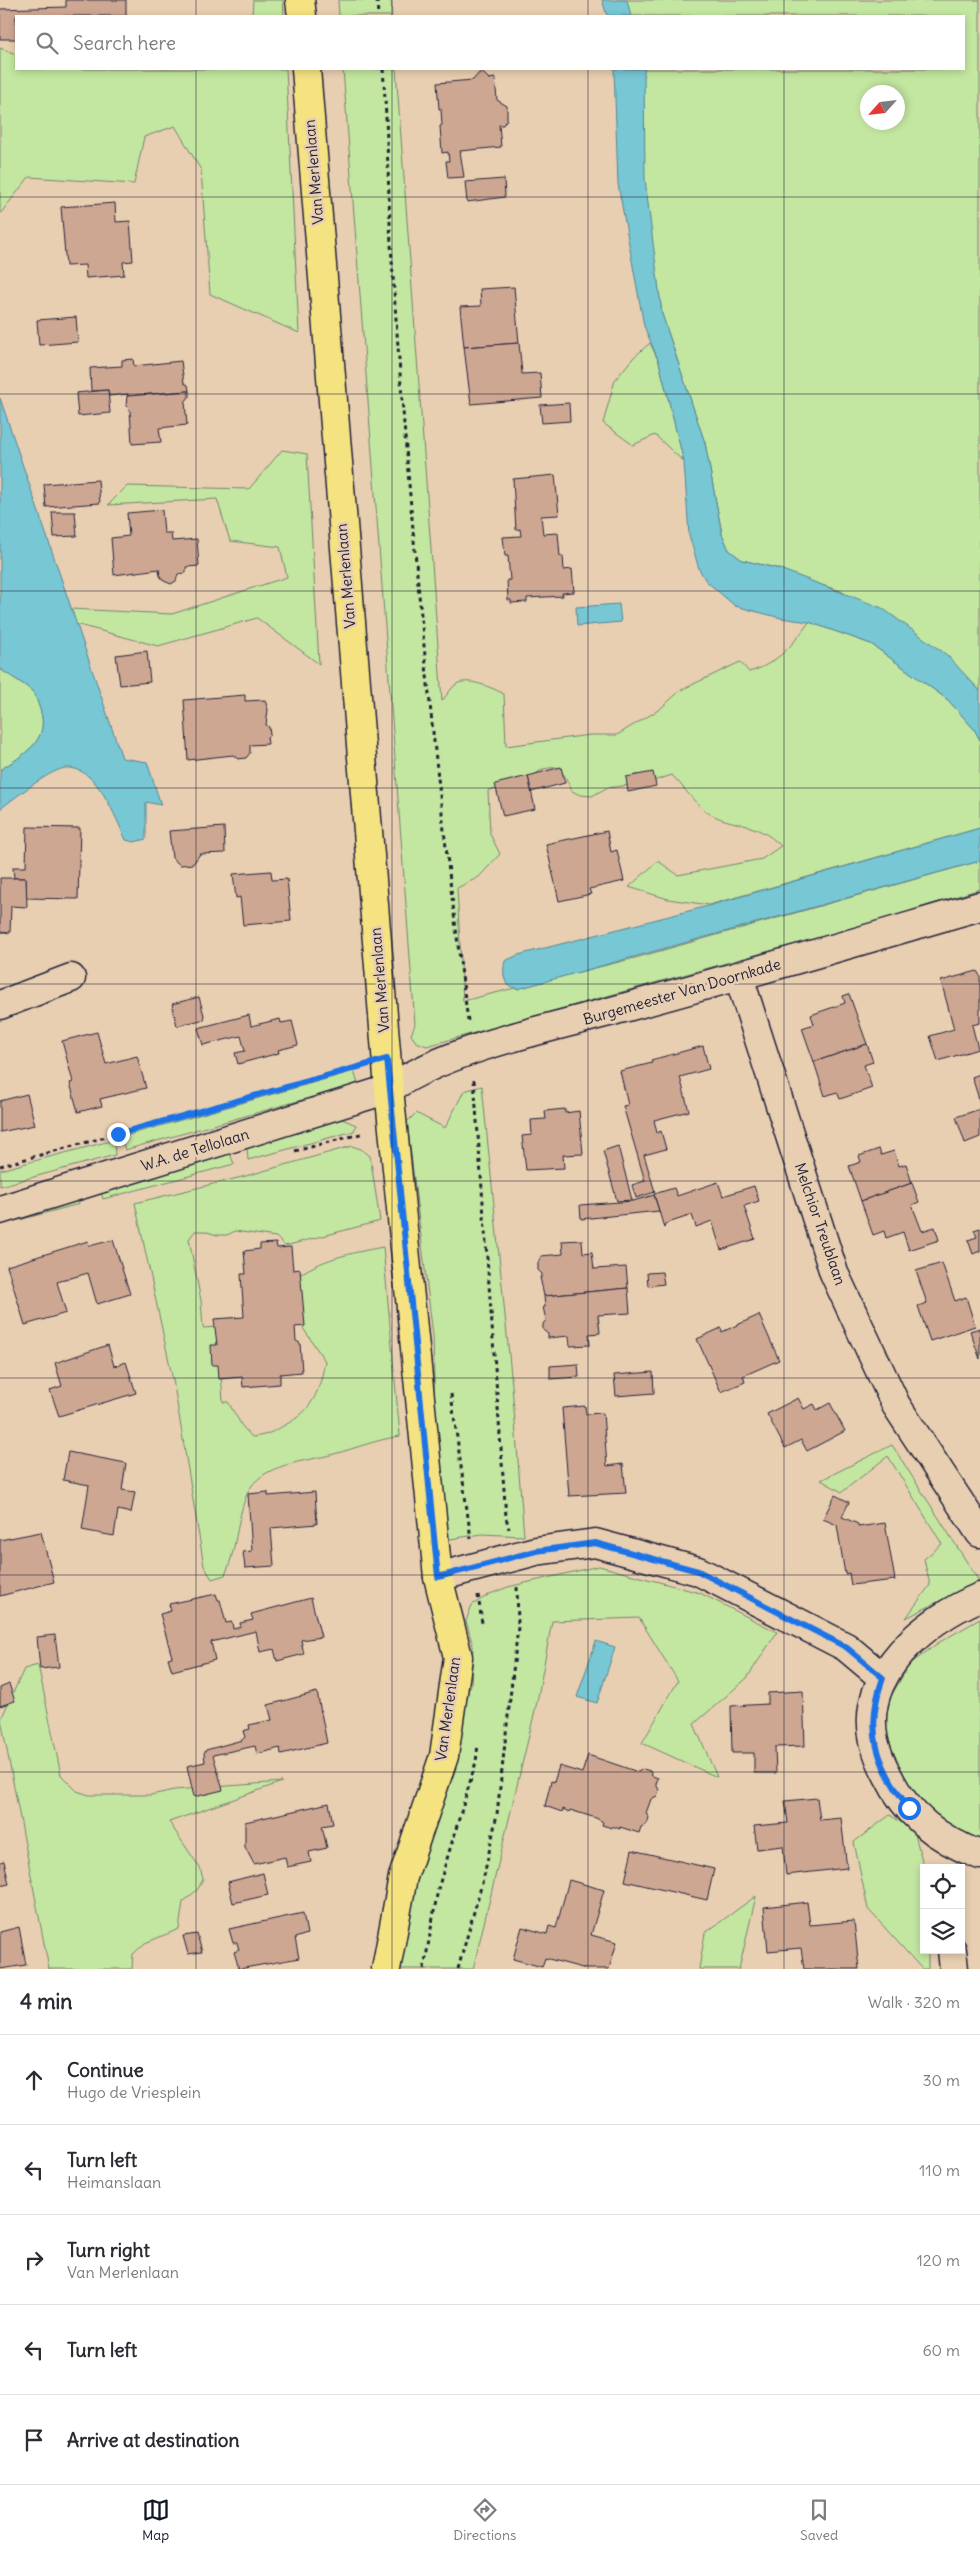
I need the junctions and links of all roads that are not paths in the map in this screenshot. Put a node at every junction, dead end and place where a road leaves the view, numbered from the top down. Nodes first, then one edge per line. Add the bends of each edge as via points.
1 (300, 0) edge
2 (302, 15) edge
3 (306, 70) edge
4 (980, 906) edge
5 (739, 977) junction
6 (71, 978) dead end
7 (0, 1005) edge
8 (389, 1089) junction
9 (0, 1210) edge
10 (980, 1534) edge
11 (438, 1577) junction
12 (980, 1596) edge
13 (883, 1678) junction
14 (969, 1857) edge
15 (952, 1954) edge
16 (386, 1969) edge
17 (954, 1969) edge

1 - 2 main road
3 - 8 main road, Van Merlenlaan
4 - 5 street, Burgemeester Van Doornkade
5 - 8 street, Burgemeester Van Doornkade via 472,1050 410,1075
5 - 10 street, Melchior Treublaan via 834,1273 896,1405
6 - 7 street
8 - 9 street, W.A. de Tellolaan
8 - 11 main road, Van Merlenlaan
11 - 13 street via 517,1556 595,1543 698,1571 846,1647
11 - 16 main road, Van Merlenlaan via 458,1657 444,1756 403,1877
12 - 13 street via 919,1634 904,1647
13 - 14 street via 873,1714 874,1740 894,1790 926,1826
15 - 17 street

